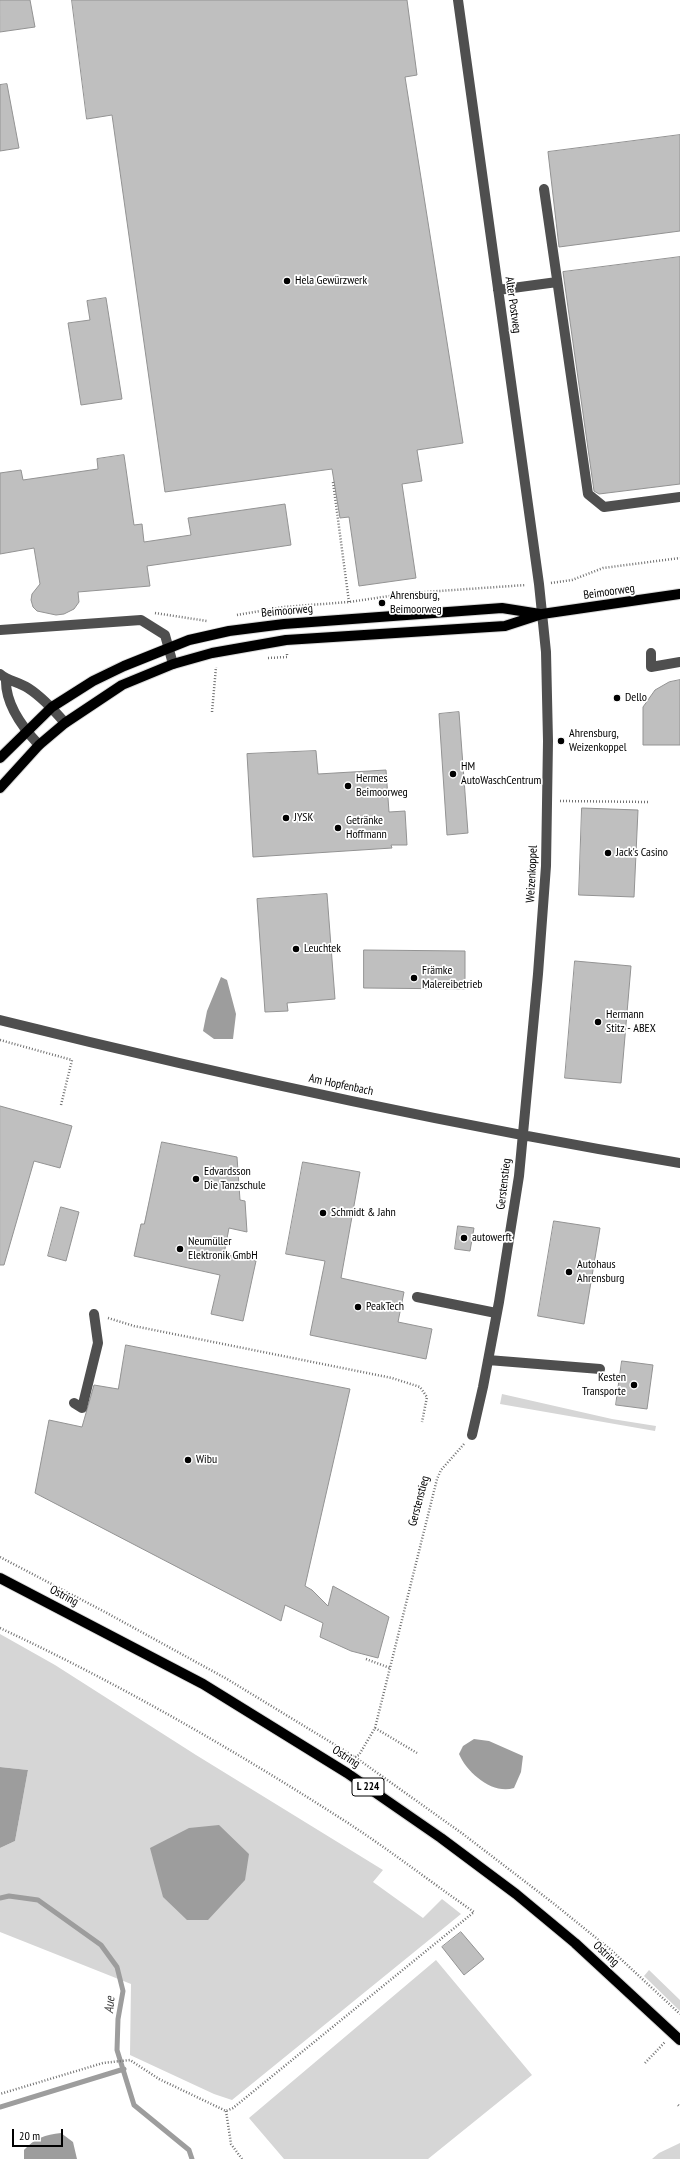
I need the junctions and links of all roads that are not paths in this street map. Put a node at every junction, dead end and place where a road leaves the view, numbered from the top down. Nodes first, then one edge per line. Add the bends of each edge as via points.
1 (458, 0) edge
2 (544, 188) dead end
3 (557, 282) junction
4 (498, 290) junction
5 (680, 497) edge
6 (680, 594) edge
7 (542, 614) junction
8 (0, 630) edge
9 (167, 647) junction
10 (651, 652) dead end
11 (680, 662) edge
12 (173, 664) junction
13 (3, 676) edge
14 (52, 707) junction
15 (65, 723) junction
16 (25, 731) junction
17 (39, 745) junction
18 (0, 758) edge
19 (0, 788) edge
20 (0, 1020) edge
21 (522, 1136) junction
22 (680, 1163) edge
23 (417, 1297) dead end
24 (496, 1313) junction
25 (94, 1314) road end
26 (488, 1360) junction
27 (600, 1369) dead end
28 (74, 1403) dead end
29 (472, 1435) road end
30 (0, 1578) edge
31 (676, 2037) edge

1 - 4 street, Alter Postweg
2 - 3 street
3 - 4 street
3 - 5 street via 588,494 604,507
4 - 7 street, Alter Postweg
6 - 7 main road, Beimoorweg
7 - 9 main road, Beimoorweg via 502,608 284,624 229,631
7 - 12 main road, Beimoorweg via 505,626 286,640 212,653
7 - 21 street, Weizenkoppel via 546,652 546,866
8 - 9 street via 141,620 165,635
9 - 12 street
9 - 14 main road, Beimoorweg via 92,681
10 - 11 street via 651,667
12 - 15 main road, Beimoorweg via 122,685
13 - 14 street via 29,689
13 - 16 street via 8,700
14 - 15 street
14 - 16 main road, Beimoorweg
15 - 17 main road, Beimoorweg
16 - 17 street
16 - 18 main road, Beimoorweg
17 - 19 main road, Beimoorweg
20 - 21 street, Am Hopfenbach via 150,1058
21 - 22 street, Am Hopfenbach
21 - 24 street, Gerstenstieg via 519,1176
23 - 24 street
24 - 26 street, Gerstenstieg
25 - 28 street via 98,1343 82,1408
26 - 27 street
26 - 29 street, Gerstenstieg
30 - 31 main road, Ostring / L 224 via 203,1684 347,1773 516,1894 575,1943

